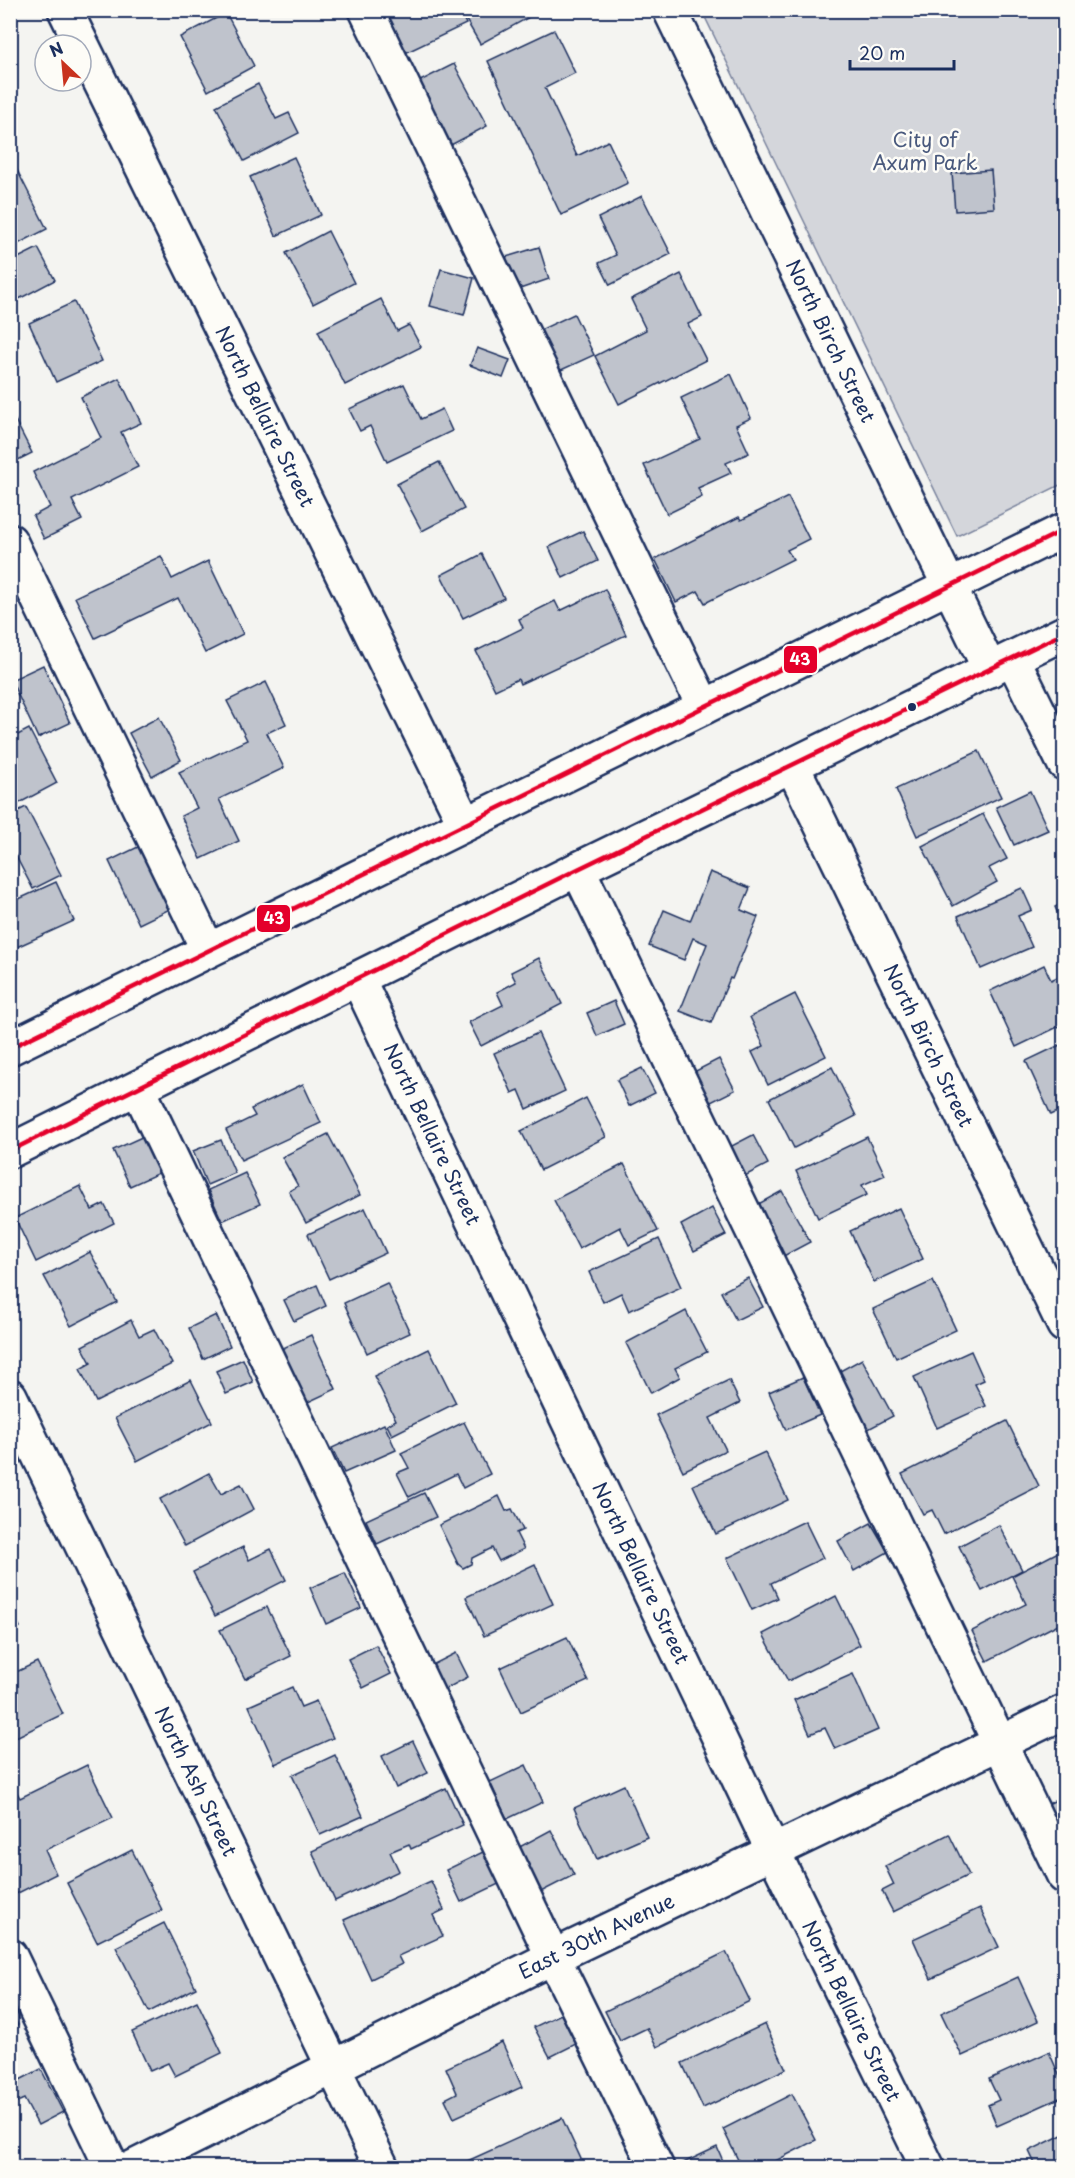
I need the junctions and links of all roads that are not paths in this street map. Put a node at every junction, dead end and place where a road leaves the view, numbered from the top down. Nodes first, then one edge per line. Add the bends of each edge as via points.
1 (65, 10) edge
2 (366, 10) edge
3 (670, 10) edge
4 (1065, 530) edge
5 (10, 542) edge
6 (950, 587) junction
7 (1065, 633) edge
8 (1002, 664) junction
9 (704, 707) junction
10 (1065, 764) edge
11 (792, 765) junction
12 (465, 824) junction
13 (578, 869) junction
14 (208, 950) junction
15 (358, 979) junction
16 (10, 1048) edge
17 (138, 1088) junction
18 (10, 1151) edge
19 (1065, 1324) edge
20 (10, 1395) edge
21 (1065, 1712) edge
22 (1001, 1743) junction
23 (773, 1851) junction
24 (1065, 1876) edge
25 (10, 1956) edge
26 (553, 1956) junction
27 (333, 2068) junction
28 (112, 2168) edge
29 (132, 2168) edge
30 (382, 2168) edge
31 (657, 2168) edge
32 (928, 2168) edge

1 - 12 street, North Bellaire Street
2 - 9 street
3 - 6 street, North Birch Street
4 - 6 street
5 - 14 street
6 - 8 street, North Birch Street
6 - 9 street
7 - 8 street
8 - 10 street, North Birch Street
8 - 11 street
9 - 12 street
11 - 13 street
11 - 19 street, North Birch Street
12 - 14 street
13 - 15 street
13 - 22 street
14 - 16 street
15 - 17 street
15 - 23 street, North Bellaire Street
17 - 18 street
17 - 26 street
20 - 27 street, North Ash Street
21 - 22 street, East 30th Avenue
22 - 23 street, East 30th Avenue
22 - 24 street
23 - 26 street, East 30th Avenue
23 - 32 street, North Bellaire Street
25 - 28 street
26 - 27 street, East 30th Avenue
26 - 31 street
27 - 29 street, East 30th Avenue
27 - 30 street, North Ash Street

